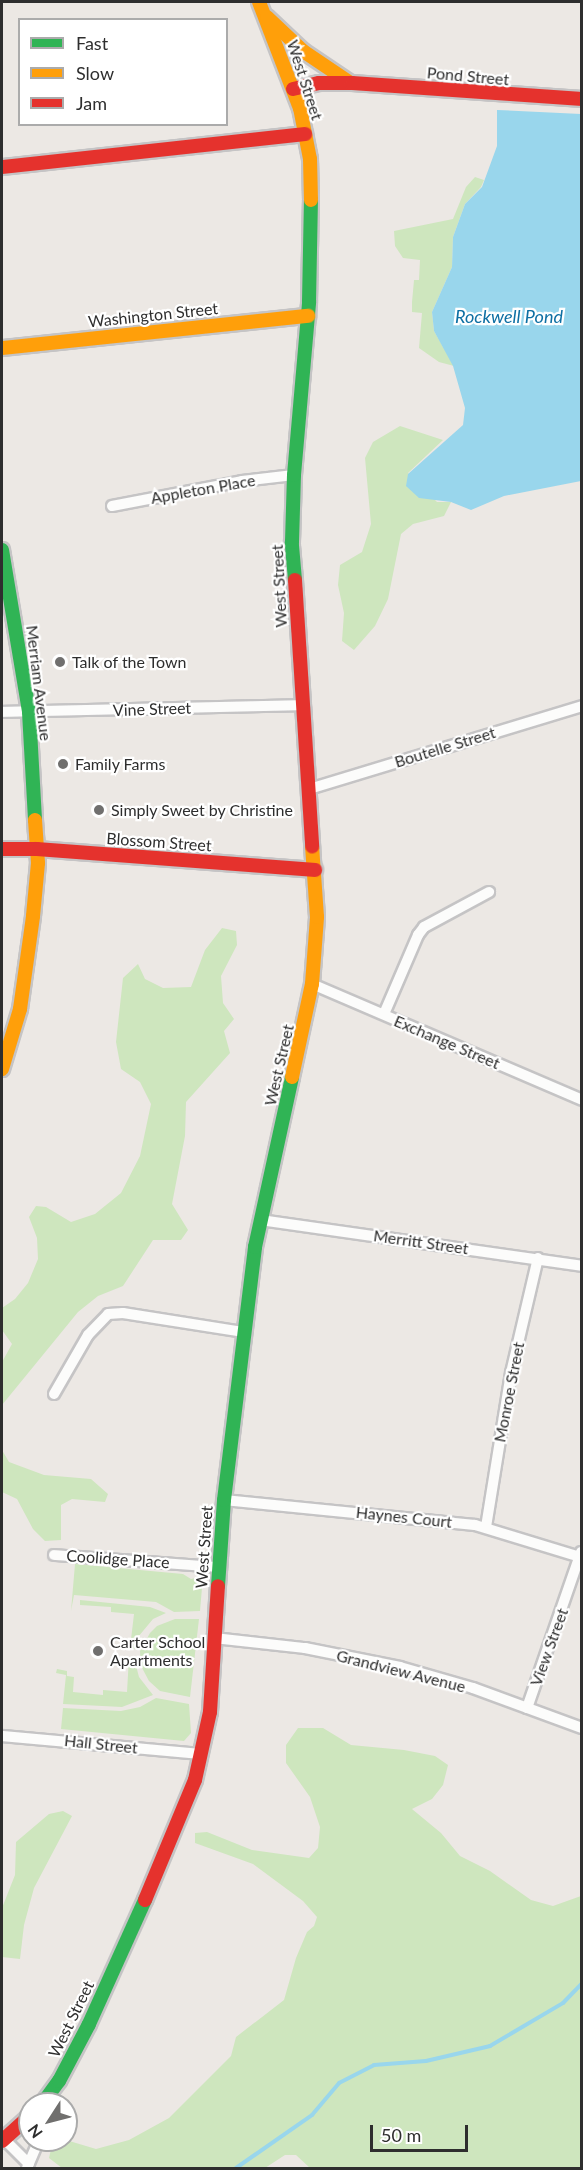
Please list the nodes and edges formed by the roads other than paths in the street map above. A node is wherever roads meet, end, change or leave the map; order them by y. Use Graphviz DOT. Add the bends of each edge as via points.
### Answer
graph roads {
  1 [pos="261,7"];
  2 [pos="352,83"];
  3 [pos="293,89"];
  4 [pos="582,99"];
  5 [pos="305,134"];
  6 [pos="2,167"];
  7 [pos="308,316"];
  8 [pos="2,348"];
  9 [pos="294,475"];
  10 [pos="112,506"];
  11 [pos="2,550"];
  12 [pos="303,705"];
  13 [pos="582,706"];
  14 [pos="2,711"];
  15 [pos="29,712"];
  16 [pos="309,789"];
  17 [pos="2,849"];
  18 [pos="37,849"];
  19 [pos="315,870"];
  20 [pos="489,892"];
  21 [pos="312,984"];
  22 [pos="384,1014"];
  23 [pos="2,1069"];
  24 [pos="582,1100"];
  25 [pos="260,1220"];
  26 [pos="537,1258"];
  27 [pos="582,1266"];
  28 [pos="243,1332"];
  29 [pos="54,1394"];
  30 [pos="224,1500"];
  31 [pos="486,1527"];
  32 [pos="581,1554"];
  33 [pos="54,1555"];
  34 [pos="218,1567"];
  35 [pos="214,1638"];
  36 [pos="527,1708"];
  37 [pos="582,1728"];
  38 [pos="2,1736"];
  39 [pos="201,1754"];
  40 [pos="52,2092"];
  41 [pos="18,2127"];
  42 [pos="3,2140"];
  43 [pos="34,2152"];
  44 [pos="28,2166"];
  1 -- 2 [label="main road, Pond Street" via="303,51"];
  1 -- 3 [label="main road, West Street"];
  2 -- 3 [label="main road, Pond Street" via="319,83"];
  2 -- 4 [label="main road, Pond Street"];
  3 -- 5 [label="main road, West Street"];
  5 -- 6 [label="main road"];
  5 -- 7 [label="main road, West Street" via="312,225"];
  7 -- 8 [label="main road, Washington Street"];
  7 -- 9 [label="main road, West Street"];
  9 -- 10 [label="street, Appleton Place"];
  9 -- 12 [label="main road, West Street" via="293,566"];
  11 -- 15 [label="main road, Merriam Avenue"];
  12 -- 15 [label="street, Vine Street"];
  12 -- 16 [label="main road, West Street"];
  13 -- 16 [label="street, Boutelle Street"];
  14 -- 15 [label="street, Vine Street"];
  15 -- 18 [label="main road, Merriam Avenue"];
  16 -- 19 [label="main road, West Street"];
  17 -- 18 [label="main road, Blossom Street"];
  18 -- 19 [label="main road, Blossom Street"];
  18 -- 23 [label="main road, Merriam Avenue" via="33,916 20,1009"];
  19 -- 21 [label="main road, West Street" via="318,917"];
  20 -- 22 [label="street" via="424,927"];
  21 -- 22 [label="street, Exchange Street"];
  21 -- 25 [label="main road, West Street"];
  22 -- 24 [label="street, Exchange Street"];
  25 -- 26 [label="street, Merritt Street"];
  25 -- 28 [label="main road, West Street"];
  26 -- 27 [label="street, Merritt Street"];
  26 -- 31 [label="street, Monroe Street" via="511,1373"];
  28 -- 29 [label="street" via="108,1314 88,1335"];
  28 -- 30 [label="main road, West Street"];
  30 -- 31 [label="street, Haynes Court"];
  30 -- 34 [label="main road, West Street"];
  31 -- 32 [label="street, Haynes Court"];
  32 -- 36 [label="street, View Street"];
  33 -- 34 [label="street, Coolidge Place"];
  34 -- 35 [label="main road, West Street"];
  35 -- 36 [label="street, Grandview Avenue" via="305,1648 400,1667"];
  35 -- 39 [label="main road, West Street" via="210,1712"];
  36 -- 37 [label="street, Grandview Avenue"];
  38 -- 39 [label="street, Hall Street"];
  39 -- 40 [label="main road, West Street" via="195,1780 160,1867 89,2024"];
  41 -- 42 [label="main road"];
  42 -- 44 [label="street"];
  43 -- 44 [label="street"];
}
